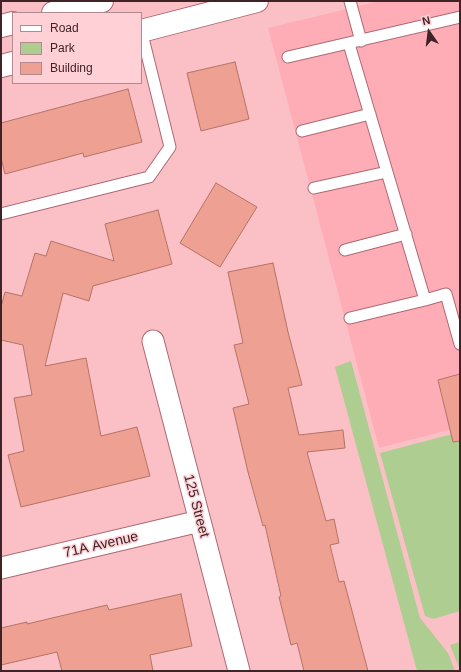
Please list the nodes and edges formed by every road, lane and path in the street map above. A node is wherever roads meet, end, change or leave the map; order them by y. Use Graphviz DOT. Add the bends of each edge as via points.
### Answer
graph roads {
  1 [pos="102,1"];
  2 [pos="257,1"];
  3 [pos="350,1"];
  4 [pos="57,12"];
  5 [pos="460,17"];
  6 [pos="12,23"];
  7 [pos="1,26"];
  8 [pos="142,30"];
  9 [pos="142,34"];
  10 [pos="361,41"];
  11 [pos="349,44"];
  12 [pos="288,57"];
  13 [pos="12,63"];
  14 [pos="1,66"];
  15 [pos="370,114"];
  16 [pos="302,130"];
  17 [pos="387,172"];
  18 [pos="314,188"];
  19 [pos="1,214"];
  20 [pos="406,234"];
  21 [pos="345,250"];
  22 [pos="425,300"];
  23 [pos="350,318"];
  24 [pos="153,341"];
  25 [pos="460,344"];
  26 [pos="200,521"];
  27 [pos="1,568"];
  28 [pos="239,671"];
  1 -- 4 [label="main road"];
  2 -- 8 [label="main road"];
  3 -- 10 [label="lane"];
  5 -- 10 [label="lane"];
  6 -- 7 [label="main road"];
  9 -- 19 [label="lane" via="170,148 149,177"];
  10 -- 11 [label="lane"];
  11 -- 12 [label="lane"];
  11 -- 15 [label="lane"];
  13 -- 14 [label="main road"];
  15 -- 16 [label="lane"];
  15 -- 17 [label="lane"];
  17 -- 18 [label="lane"];
  17 -- 20 [label="lane"];
  20 -- 21 [label="lane"];
  20 -- 22 [label="lane"];
  22 -- 23 [label="lane"];
  22 -- 25 [label="lane" via="446,294"];
  24 -- 26 [label="street, 125 Street"];
  26 -- 27 [label="street, 71A Avenue"];
  26 -- 28 [label="street, 125 Street"];
}
